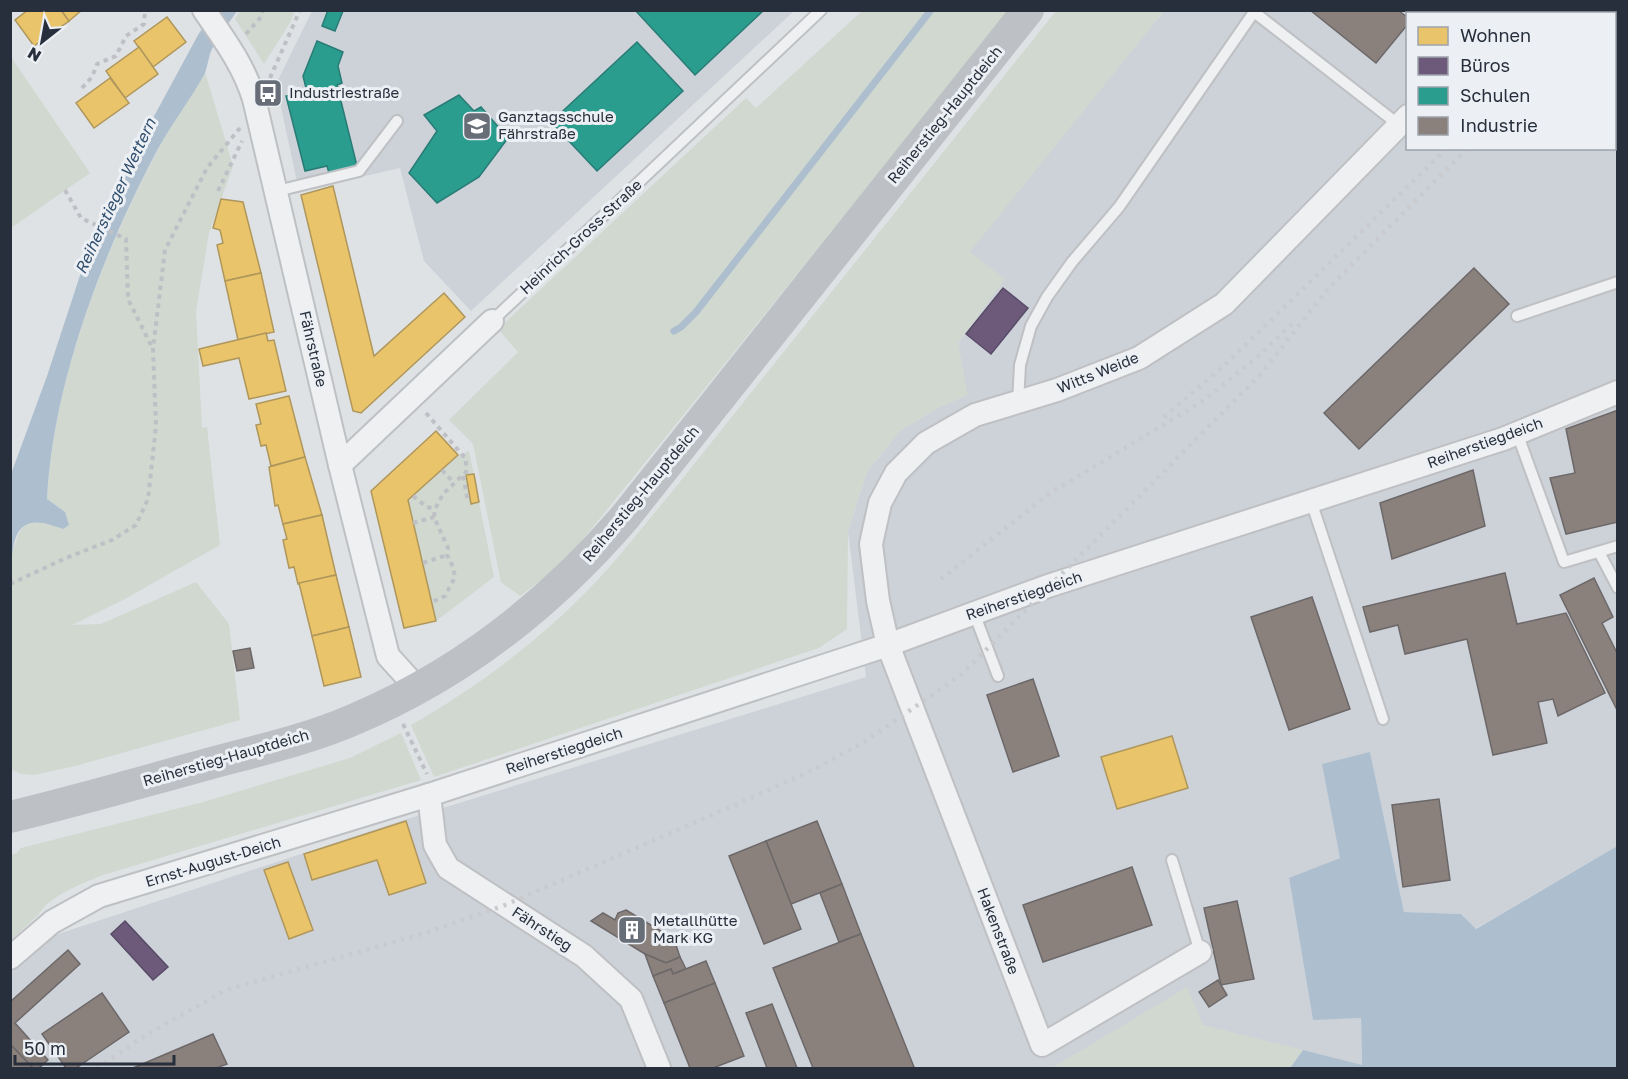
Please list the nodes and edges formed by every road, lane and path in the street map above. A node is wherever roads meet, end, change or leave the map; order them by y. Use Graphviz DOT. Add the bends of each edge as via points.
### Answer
graph roads {
  1 [pos="145,10"];
  2 [pos="204,10"];
  3 [pos="263,10"];
  4 [pos="300,10"];
  5 [pos="821,10"];
  6 [pos="1028,10"];
  7 [pos="1254,11"];
  8 [pos="232,50"];
  9 [pos="82,88"];
  10 [pos="257,108"];
  11 [pos="397,121"];
  12 [pos="1403,121"];
  13 [pos="241,127"];
  14 [pos="65,190"];
  15 [pos="218,191"];
  16 [pos="277,191"];
  17 [pos="1617,282"];
  18 [pos="1517,316"];
  19 [pos="492,321"];
  20 [pos="153,349"];
  21 [pos="1617,392"];
  22 [pos="1018,402"];
  23 [pos="440,428"];
  24 [pos="1517,433"];
  25 [pos="340,465"];
  26 [pos="442,470"];
  27 [pos="463,476"];
  28 [pos="453,482"];
  29 [pos="413,496"];
  30 [pos="468,501"];
  31 [pos="1311,501"];
  32 [pos="435,508"];
  33 [pos="434,518"];
  34 [pos="413,523"];
  35 [pos="1617,546"];
  36 [pos="1599,552"];
  37 [pos="447,555"];
  38 [pos="423,563"];
  39 [pos="10,584"];
  40 [pos="1617,588"];
  41 [pos="432,602"];
  42 [pos="974,613"];
  43 [pos="888,645"];
  44 [pos="998,676"];
  45 [pos="417,688"];
  46 [pos="1383,718"];
  47 [pos="406,730"];
  48 [pos="429,787"];
  49 [pos="10,817"];
  50 [pos="1172,860"];
  51 [pos="1200,952"];
  52 [pos="10,958"];
  53 [pos="659,1068"];
  1 -- 9 [label="path" via="144,24 126,36 116,56 97,64 93,77"];
  2 -- 8 [label="street, Fährstraße"];
  3 -- 8 [label="path"];
  4 -- 10 [label="path"];
  5 -- 19 [label="lane, Heinrich-Gross-Straße"];
  6 -- 45 [label="main road, Reiherstieg-Hauptdeich" via="597,549 489,645"];
  7 -- 12 [label="lane"];
  7 -- 22 [label="lane" via="1119,207 1047,297 1031,327 1020,365"];
  8 -- 10 [label="street, Fährstraße"];
  10 -- 13 [label="path"];
  10 -- 16 [label="street, Fährstraße"];
  11 -- 16 [label="lane" via="359,171"];
  12 -- 22 [label="street, Witts Weide" via="1224,304 1139,358"];
  13 -- 15 [label="path" via="244,137"];
  13 -- 20 [label="path" via="207,168 165,250"];
  14 -- 20 [label="path" via="81,218 126,239 128,299"];
  16 -- 25 [label="street, Fährstraße"];
  17 -- 18 [label="lane"];
  19 -- 25 [label="street, Heinrich-Gross-Straße"];
  20 -- 39 [label="path" via="156,426 148,499 136,525 112,540"];
  21 -- 24 [label="street, Reiherstiegdeich"];
  22 -- 43 [label="street, Witts Weide" via="975,415 926,443 896,473 880,503 871,544"];
  23 -- 27 [label="path" via="466,459"];
  24 -- 31 [label="street, Reiherstiegdeich"];
  24 -- 36 [label="lane" via="1564,562"];
  25 -- 45 [label="street, Fährstraße" via="388,656"];
  26 -- 28 [label="path"];
  27 -- 28 [label="path"];
  27 -- 30 [label="path"];
  28 -- 32 [label="path"];
  29 -- 32 [label="path"];
  31 -- 42 [label="street, Reiherstiegdeich"];
  31 -- 46 [label="lane"];
  32 -- 33 [label="path"];
  33 -- 34 [label="path"];
  33 -- 37 [label="path" via="448,548"];
  35 -- 36 [label="lane"];
  36 -- 40 [label="lane"];
  37 -- 38 [label="path"];
  37 -- 41 [label="path" via="453,567 453,584 445,596"];
  42 -- 43 [label="street, Reiherstiegdeich"];
  42 -- 44 [label="lane"];
  43 -- 48 [label="street, Reiherstiegdeich"];
  43 -- 51 [label="street, Hakenstraße" via="1042,1045"];
  45 -- 49 [label="main road, Reiherstieg-Hauptdeich" via="354,720 274,746"];
  47 -- 48 [label="path"];
  48 -- 52 [label="street, Ernst-August-Deich" via="99,896 52,922"];
  48 -- 53 [label="street, Fährstieg" via="435,845 448,868 584,956 630,999"];
  50 -- 51 [label="lane"];
}
